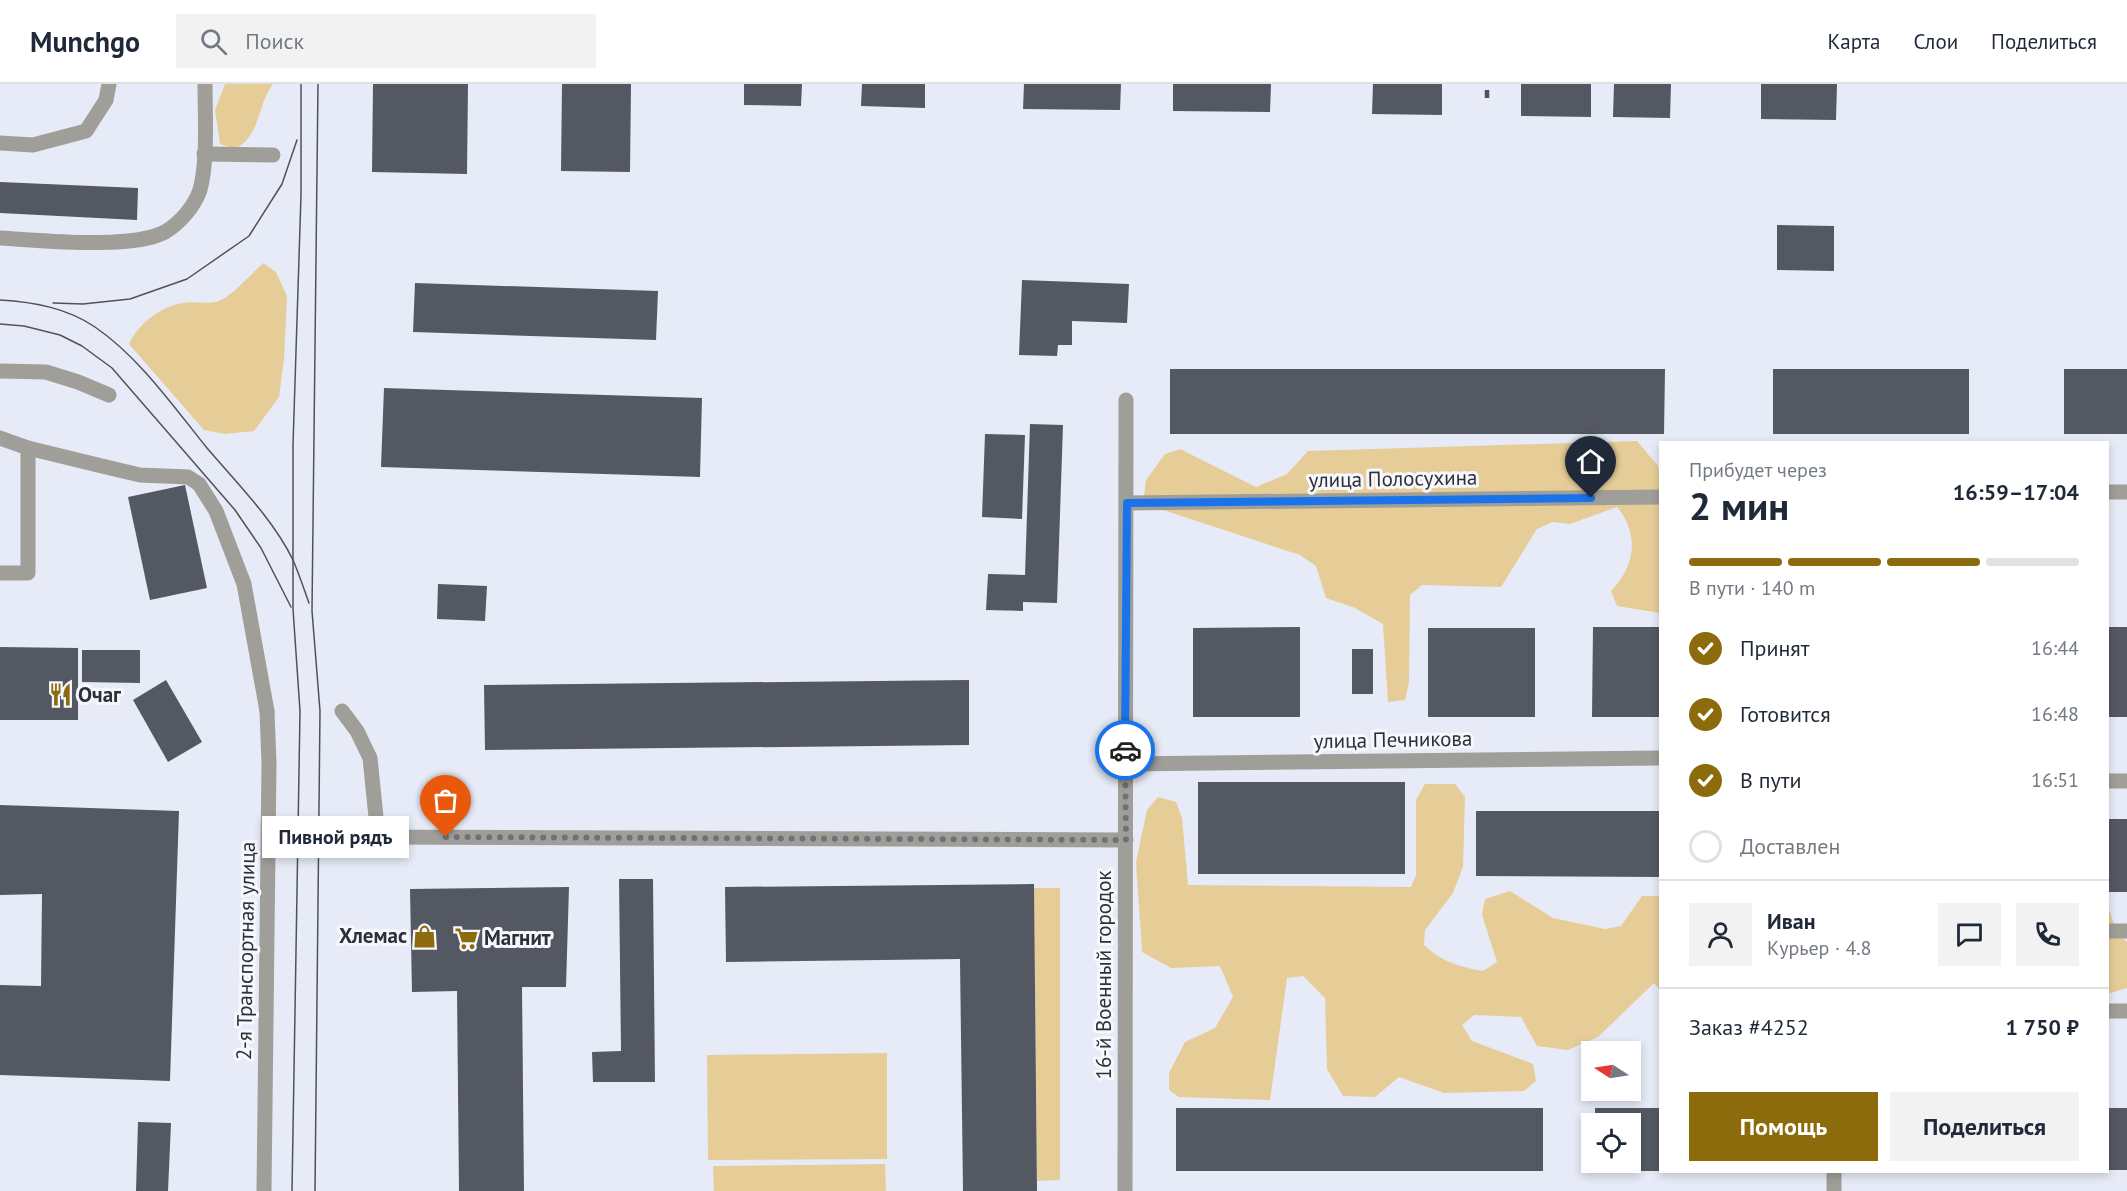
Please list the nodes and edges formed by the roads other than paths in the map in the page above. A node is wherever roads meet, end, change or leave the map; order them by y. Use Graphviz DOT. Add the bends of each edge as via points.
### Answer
graph roads {
  1 [pos="109,84"];
  2 [pos="205,84"];
  3 [pos="0,142"];
  4 [pos="204,154"];
  5 [pos="273,155"];
  6 [pos="0,238"];
  7 [pos="0,371"];
  8 [pos="109,395"];
  9 [pos="1126,400"];
  10 [pos="0,438"];
  11 [pos="28,448"];
  12 [pos="2109,492"];
  13 [pos="2127,492"];
  14 [pos="1659,497"];
  15 [pos="1127,503"];
  16 [pos="0,573"];
  17 [pos="342,711"];
  18 [pos="1659,758"];
  19 [pos="1125,764"];
  20 [pos="2127,781"];
  21 [pos="2109,782"];
  22 [pos="1126,840"];
  23 [pos="2109,931"];
  24 [pos="2127,931"];
  25 [pos="2109,1011"];
  26 [pos="2127,1011"];
  27 [pos="1834,1173"];
  28 [pos="264,1191"];
  29 [pos="1125,1191"];
  30 [pos="1834,1191"];
  1 -- 3 [label="street" via="106,100 86,131 33,145"];
  2 -- 4 [label="street"];
  4 -- 5 [label="street"];
  4 -- 6 [label="street" via="200,190 187,214 165,232 136,241"];
  7 -- 8 [label="street" via="46,372"];
  9 -- 15 [label="street, 16-й Военный городок"];
  10 -- 11 [label="street, 2-я Транспортная улица"];
  11 -- 16 [label="street" via="28,573"];
  11 -- 28 [label="street, 2-я Транспортная улица" via="140,475 188,477 199,484 216,511 244,584 267,711 269,764"];
  12 -- 13 [label="street"];
  14 -- 15 [label="street, улица Полосухина"];
  15 -- 19 [label="street, 16-й Военный городок"];
  17 -- 22 [label="street" via="370,758 378,837"];
  18 -- 19 [label="street, улица Печникова"];
  19 -- 22 [label="street, 16-й Военный городок"];
  20 -- 21 [label="street"];
  22 -- 29 [label="street, 16-й Военный городок"];
  23 -- 24 [label="street"];
  25 -- 26 [label="street"];
  27 -- 30 [label="street"];
}
